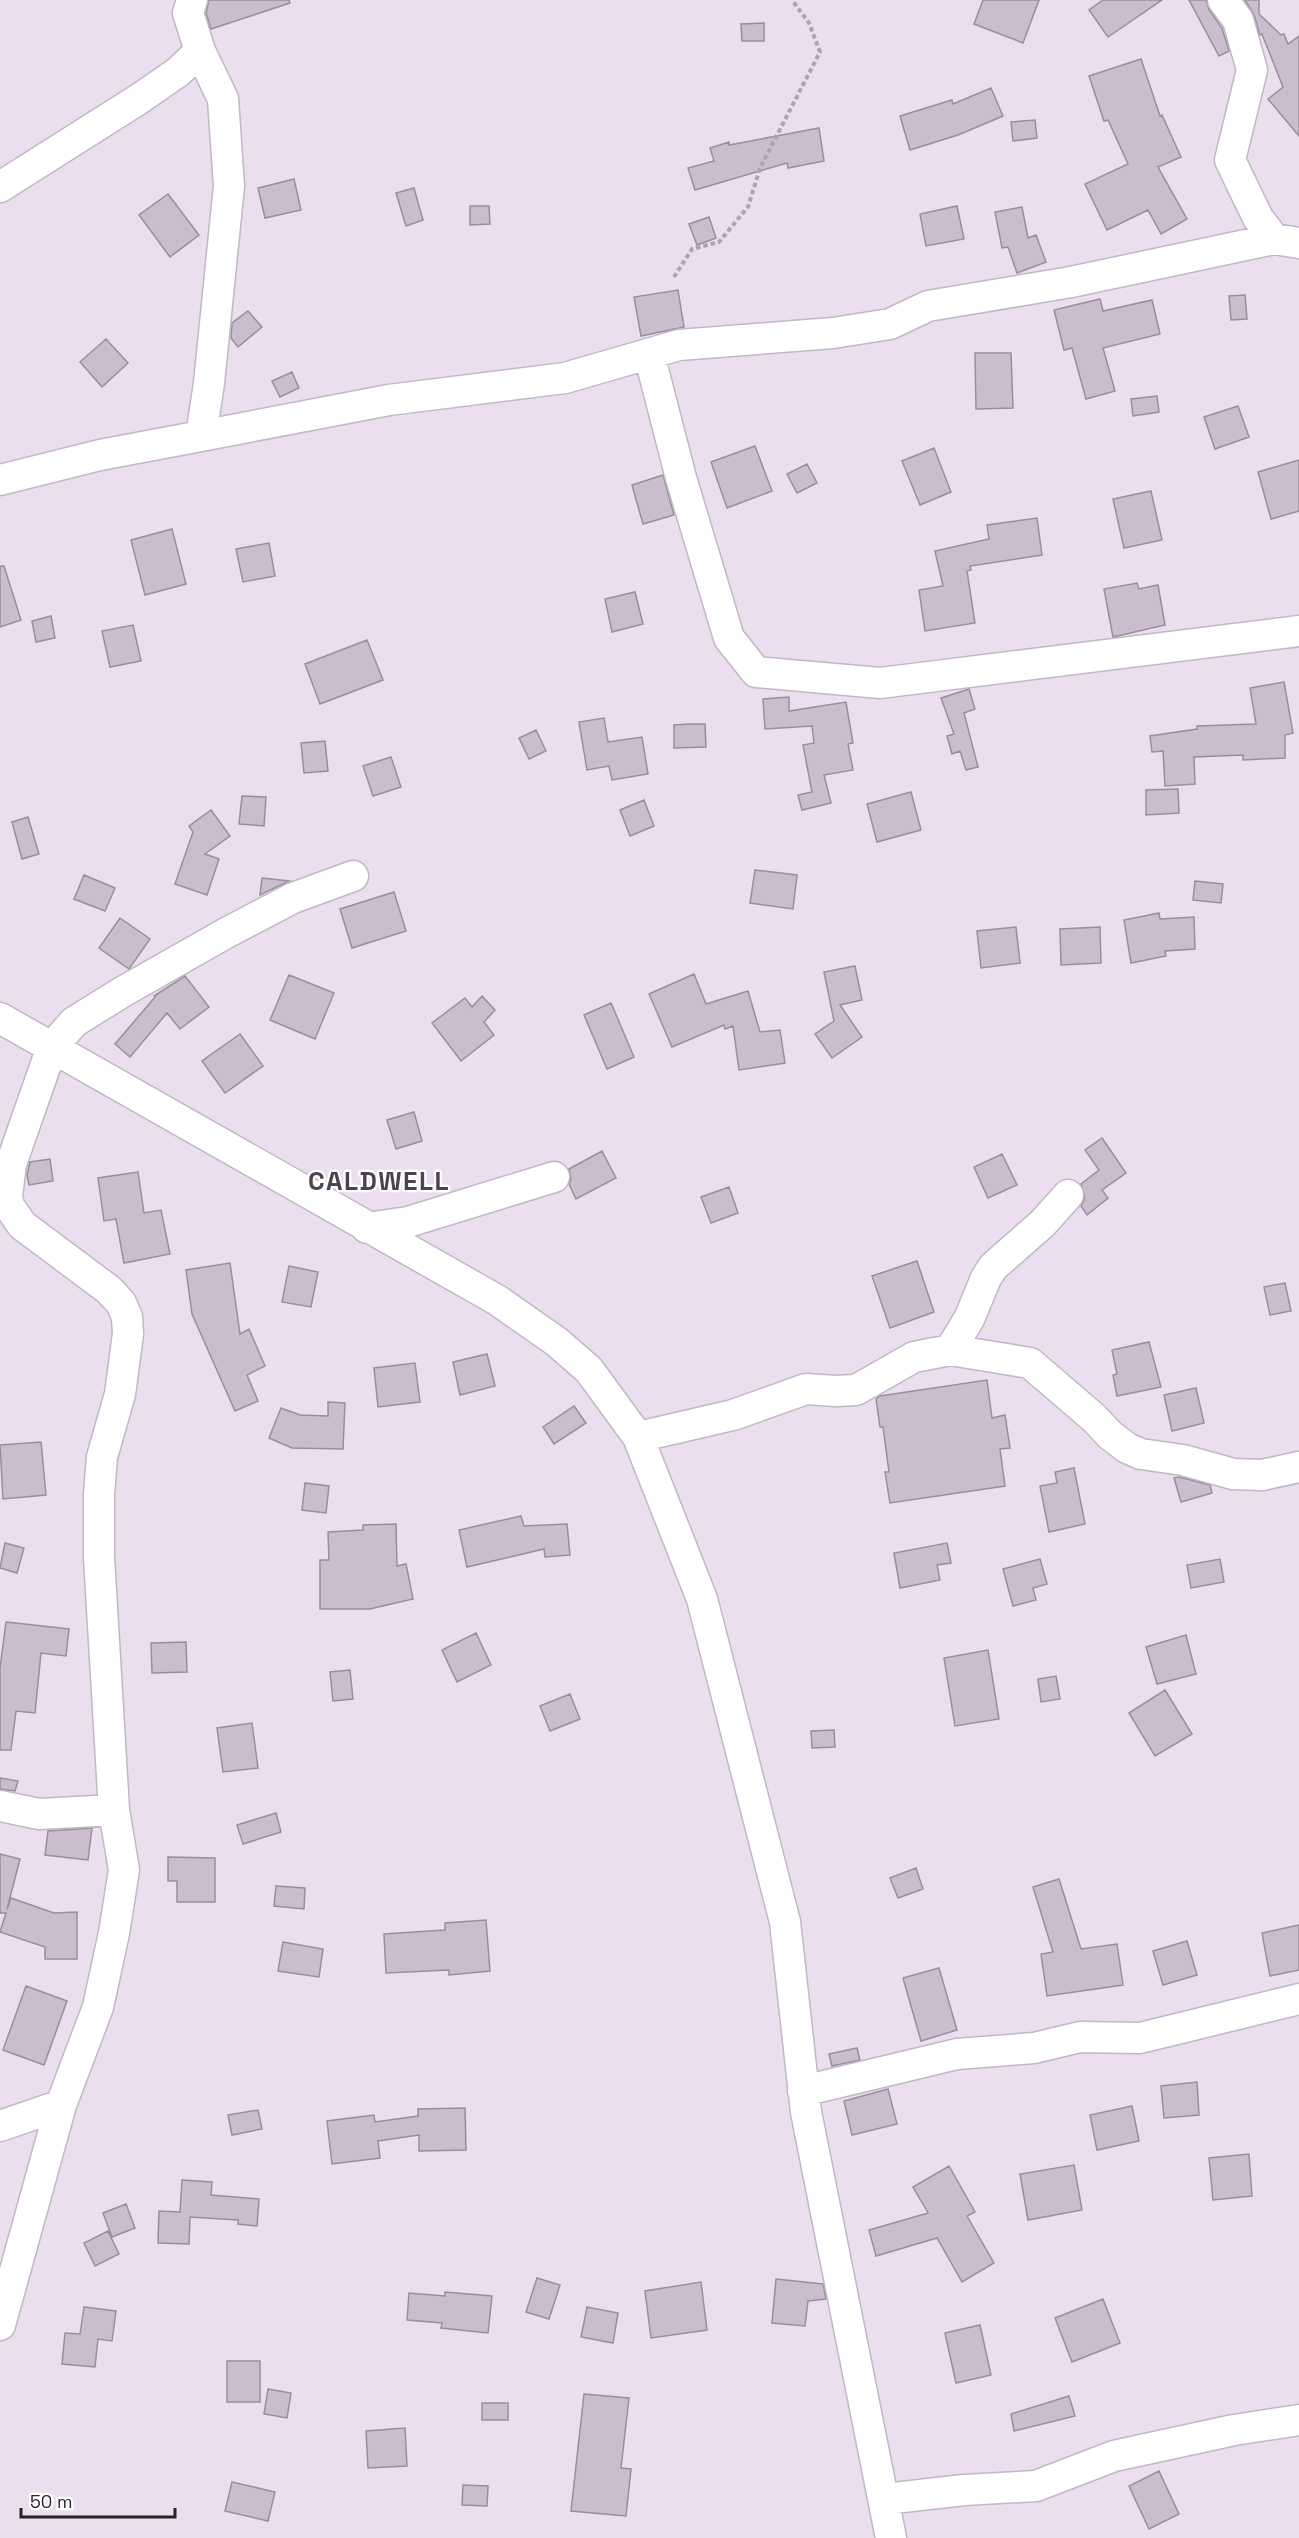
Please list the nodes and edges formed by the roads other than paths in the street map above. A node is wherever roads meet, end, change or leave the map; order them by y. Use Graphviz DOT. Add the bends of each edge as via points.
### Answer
graph roads {
  1 [pos="192,0"];
  2 [pos="1223,0"];
  3 [pos="200,51"];
  4 [pos="0,188"];
  5 [pos="1287,241"];
  6 [pos="649,354"];
  7 [pos="201,436"];
  8 [pos="0,480"];
  9 [pos="1299,631"];
  10 [pos="353,876"];
  11 [pos="0,1018"];
  12 [pos="51,1047"];
  13 [pos="5,1166"];
  14 [pos="554,1177"];
  15 [pos="1068,1195"];
  16 [pos="367,1228"];
  17 [pos="950,1350"];
  18 [pos="638,1437"];
  19 [pos="1299,1467"];
  20 [pos="0,1806"];
  21 [pos="114,1810"];
  22 [pos="1299,1999"];
  23 [pos="803,2091"];
  24 [pos="61,2105"];
  25 [pos="0,2126"];
  26 [pos="0,2325"];
  27 [pos="1299,2420"];
  28 [pos="885,2499"];
  29 [pos="891,2538"];
  1 -- 3 [label="street" via="188,13"];
  2 -- 5 [label="street" via="1238,20 1252,70 1230,160 1258,218"];
  3 -- 4 [label="street" via="149,92"];
  3 -- 7 [label="street" via="223,99 229,186 210,383"];
  5 -- 6 [label="street" via="928,306 890,324 833,333 679,345"];
  6 -- 7 [label="street" via="565,378 389,400"];
  6 -- 9 [label="street" via="729,638 756,672 880,683"];
  7 -- 8 [label="street"];
  10 -- 12 [label="street" via="263,913 124,991 74,1022"];
  11 -- 12 [label="street"];
  12 -- 13 [label="street"];
  12 -- 16 [label="street"];
  13 -- 21 [label="street" via="7,1196 14,1216 109,1290 127,1317 120,1394 99,1481 99,1557"];
  14 -- 16 [label="street" via="408,1222"];
  15 -- 17 [label="street" via="993,1267"];
  16 -- 18 [label="street" via="497,1300 557,1342 589,1370"];
  17 -- 18 [label="street" via="914,1357 856,1390 806,1389 733,1415"];
  17 -- 19 [label="street" via="1030,1363 1110,1435 1141,1454 1183,1460 1233,1474 1262,1475"];
  18 -- 23 [label="street" via="702,1599 745,1761 785,1922"];
  20 -- 21 [label="street" via="39,1814"];
  21 -- 24 [label="street" via="124,1870 114,1933 98,2007"];
  22 -- 23 [label="street" via="1140,2038 1080,2037 1034,2048 957,2054"];
  23 -- 28 [label="street"];
  24 -- 25 [label="street"];
  24 -- 26 [label="street"];
  27 -- 28 [label="street" via="1113,2456 1036,2486"];
  28 -- 29 [label="street"];
}
